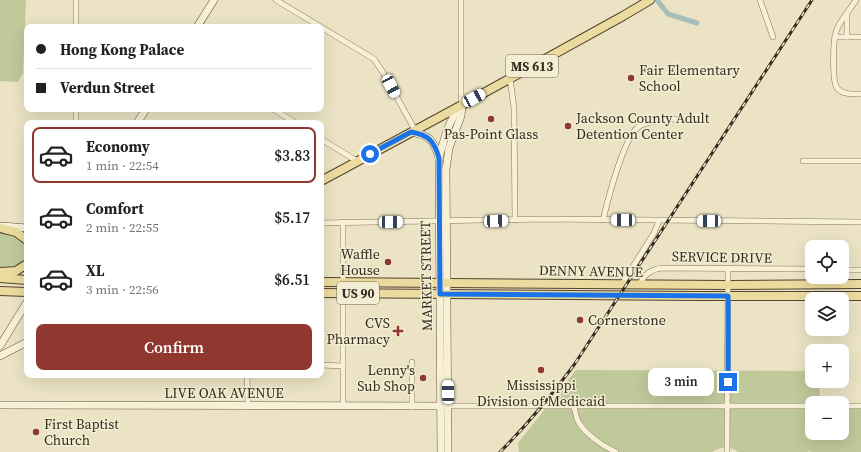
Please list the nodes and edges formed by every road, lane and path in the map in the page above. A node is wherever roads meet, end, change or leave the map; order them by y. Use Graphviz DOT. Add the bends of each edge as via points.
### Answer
graph roads {
  1 [pos="76,0"];
  2 [pos="214,0"];
  3 [pos="276,0"];
  4 [pos="461,0"];
  5 [pos="650,0"];
  6 [pos="760,0"];
  7 [pos="856,0"];
  8 [pos="847,14"];
  9 [pos="76,24"];
  10 [pos="199,24"];
  11 [pos="316,24"];
  12 [pos="324,29"];
  13 [pos="773,37"];
  14 [pos="847,37"];
  15 [pos="861,37"];
  16 [pos="835,38"];
  17 [pos="510,78"];
  18 [pos="861,94"];
  19 [pos="462,105"];
  20 [pos="278,112"];
  21 [pos="291,120"];
  22 [pos="679,120"];
  23 [pos="413,131"];
  24 [pos="324,141"];
  25 [pos="439,158"];
  26 [pos="803,160"];
  27 [pos="357,161"];
  28 [pos="861,161"];
  29 [pos="324,180"];
  30 [pos="515,220"];
  31 [pos="603,220"];
  32 [pos="442,221"];
  33 [pos="659,221"];
  34 [pos="343,222"];
  35 [pos="861,222"];
  36 [pos="324,223"];
  37 [pos="0,227"];
  38 [pos="24,228"];
  39 [pos="24,238"];
  40 [pos="24,267"];
  41 [pos="728,269"];
  42 [pos="805,269"];
  43 [pos="849,270"];
  44 [pos="861,270"];
  45 [pos="0,272"];
  46 [pos="0,278"];
  47 [pos="24,280"];
  48 [pos="324,282"];
  49 [pos="343,282"];
  50 [pos="443,283"];
  51 [pos="622,284"];
  52 [pos="640,284"];
  53 [pos="861,284"];
  54 [pos="728,285"];
  55 [pos="0,291"];
  56 [pos="24,292"];
  57 [pos="324,293"];
  58 [pos="343,293"];
  59 [pos="443,294"];
  60 [pos="728,296"];
  61 [pos="861,296"];
  62 [pos="24,307"];
  63 [pos="24,344"];
  64 [pos="0,346"];
  65 [pos="0,356"];
  66 [pos="412,362"];
  67 [pos="324,365"];
  68 [pos="343,366"];
  69 [pos="247,378"];
  70 [pos="0,405"];
  71 [pos="248,406"];
  72 [pos="343,406"];
  73 [pos="444,406"];
  74 [pos="728,406"];
  75 [pos="805,406"];
  76 [pos="849,406"];
  77 [pos="861,406"];
  78 [pos="412,407"];
  79 [pos="574,407"];
  80 [pos="441,452"];
  81 [pos="448,452"];
  82 [pos="616,452"];
  83 [pos="727,452"];
  1 -- 9 [label="street"];
  2 -- 10 [label="street"];
  3 -- 11 [label="street"];
  4 -- 19 [label="street, MARKET STREET"];
  5 -- 17 [label="main road, MS 613"];
  6 -- 13 [label="street"];
  7 -- 8 [label="street"];
  8 -- 14 [label="street"];
  8 -- 16 [label="street" via="836,31"];
  12 -- 23 [label="street" via="374,59"];
  14 -- 15 [label="street"];
  14 -- 16 [label="street"];
  16 -- 18 [label="street" via="835,84 846,93"];
  17 -- 19 [label="main road, MS 613"];
  17 -- 30 [label="street" via="514,108"];
  19 -- 23 [label="main road, MS 613"];
  19 -- 25 [label="street, MARKET STREET" via="449,124"];
  19 -- 32 [label="street, MARKET STREET" via="461,116 447,155"];
  20 -- 21 [label="street"];
  22 -- 31 [label="street" via="666,119 648,123 633,132 615,177"];
  23 -- 25 [label="street" via="427,136"];
  23 -- 27 [label="main road, MS 613"];
  24 -- 27 [label="street"];
  25 -- 32 [label="street, MARKET STREET"];
  26 -- 28 [label="street"];
  27 -- 29 [label="main road, MS 613"];
  30 -- 31 [label="street"];
  30 -- 32 [label="street"];
  31 -- 33 [label="street"];
  32 -- 34 [label="street"];
  32 -- 50 [label="street, MARKET STREET"];
  33 -- 35 [label="street"];
  33 -- 51 [label="street"];
  34 -- 36 [label="street"];
  34 -- 49 [label="street"];
  37 -- 38 [label="street"];
  37 -- 39 [label="main road" via="16,232"];
  40 -- 45 [label="main road" via="16,271"];
  41 -- 42 [label="street, SERVICE DRIVE"];
  41 -- 52 [label="street, SERVICE DRIVE" via="657,269 644,276"];
  41 -- 54 [label="street"];
  43 -- 44 [label="street"];
  46 -- 47 [label="main road"];
  48 -- 49 [label="main road, DENNY AVENUE / US 90"];
  49 -- 50 [label="main road, DENNY AVENUE / US 90"];
  49 -- 58 [label="street"];
  50 -- 51 [label="main road, DENNY AVENUE / US 90"];
  50 -- 59 [label="street, MARKET STREET"];
  51 -- 52 [label="main road, DENNY AVENUE / US 90"];
  52 -- 54 [label="main road, DENNY AVENUE / US 90"];
  53 -- 54 [label="main road, DENNY AVENUE / US 90"];
  54 -- 60 [label="street"];
  55 -- 56 [label="main road"];
  57 -- 58 [label="main road, DENNY AVENUE / US 90"];
  58 -- 59 [label="main road, DENNY AVENUE / US 90"];
  58 -- 68 [label="street"];
  59 -- 60 [label="main road, DENNY AVENUE / US 90"];
  59 -- 73 [label="street, MARKET STREET"];
  60 -- 61 [label="main road, DENNY AVENUE / US 90"];
  60 -- 74 [label="street"];
  62 -- 64 [label="street"];
  63 -- 65 [label="street"];
  66 -- 78 [label="street"];
  67 -- 68 [label="street"];
  68 -- 72 [label="street"];
  69 -- 71 [label="street"];
  70 -- 71 [label="street, LIVE OAK AVENUE"];
  71 -- 72 [label="street, LIVE OAK AVENUE"];
  72 -- 78 [label="street, LIVE OAK AVENUE"];
  73 -- 78 [label="street, LIVE OAK AVENUE"];
  73 -- 79 [label="street"];
  73 -- 80 [label="street, MARKET STREET"];
  73 -- 81 [label="street, MARKET STREET"];
  74 -- 75 [label="street"];
  74 -- 79 [label="street"];
  74 -- 83 [label="street"];
  76 -- 77 [label="street"];
  79 -- 82 [label="street" via="578,420 585,429 596,440"];
}
